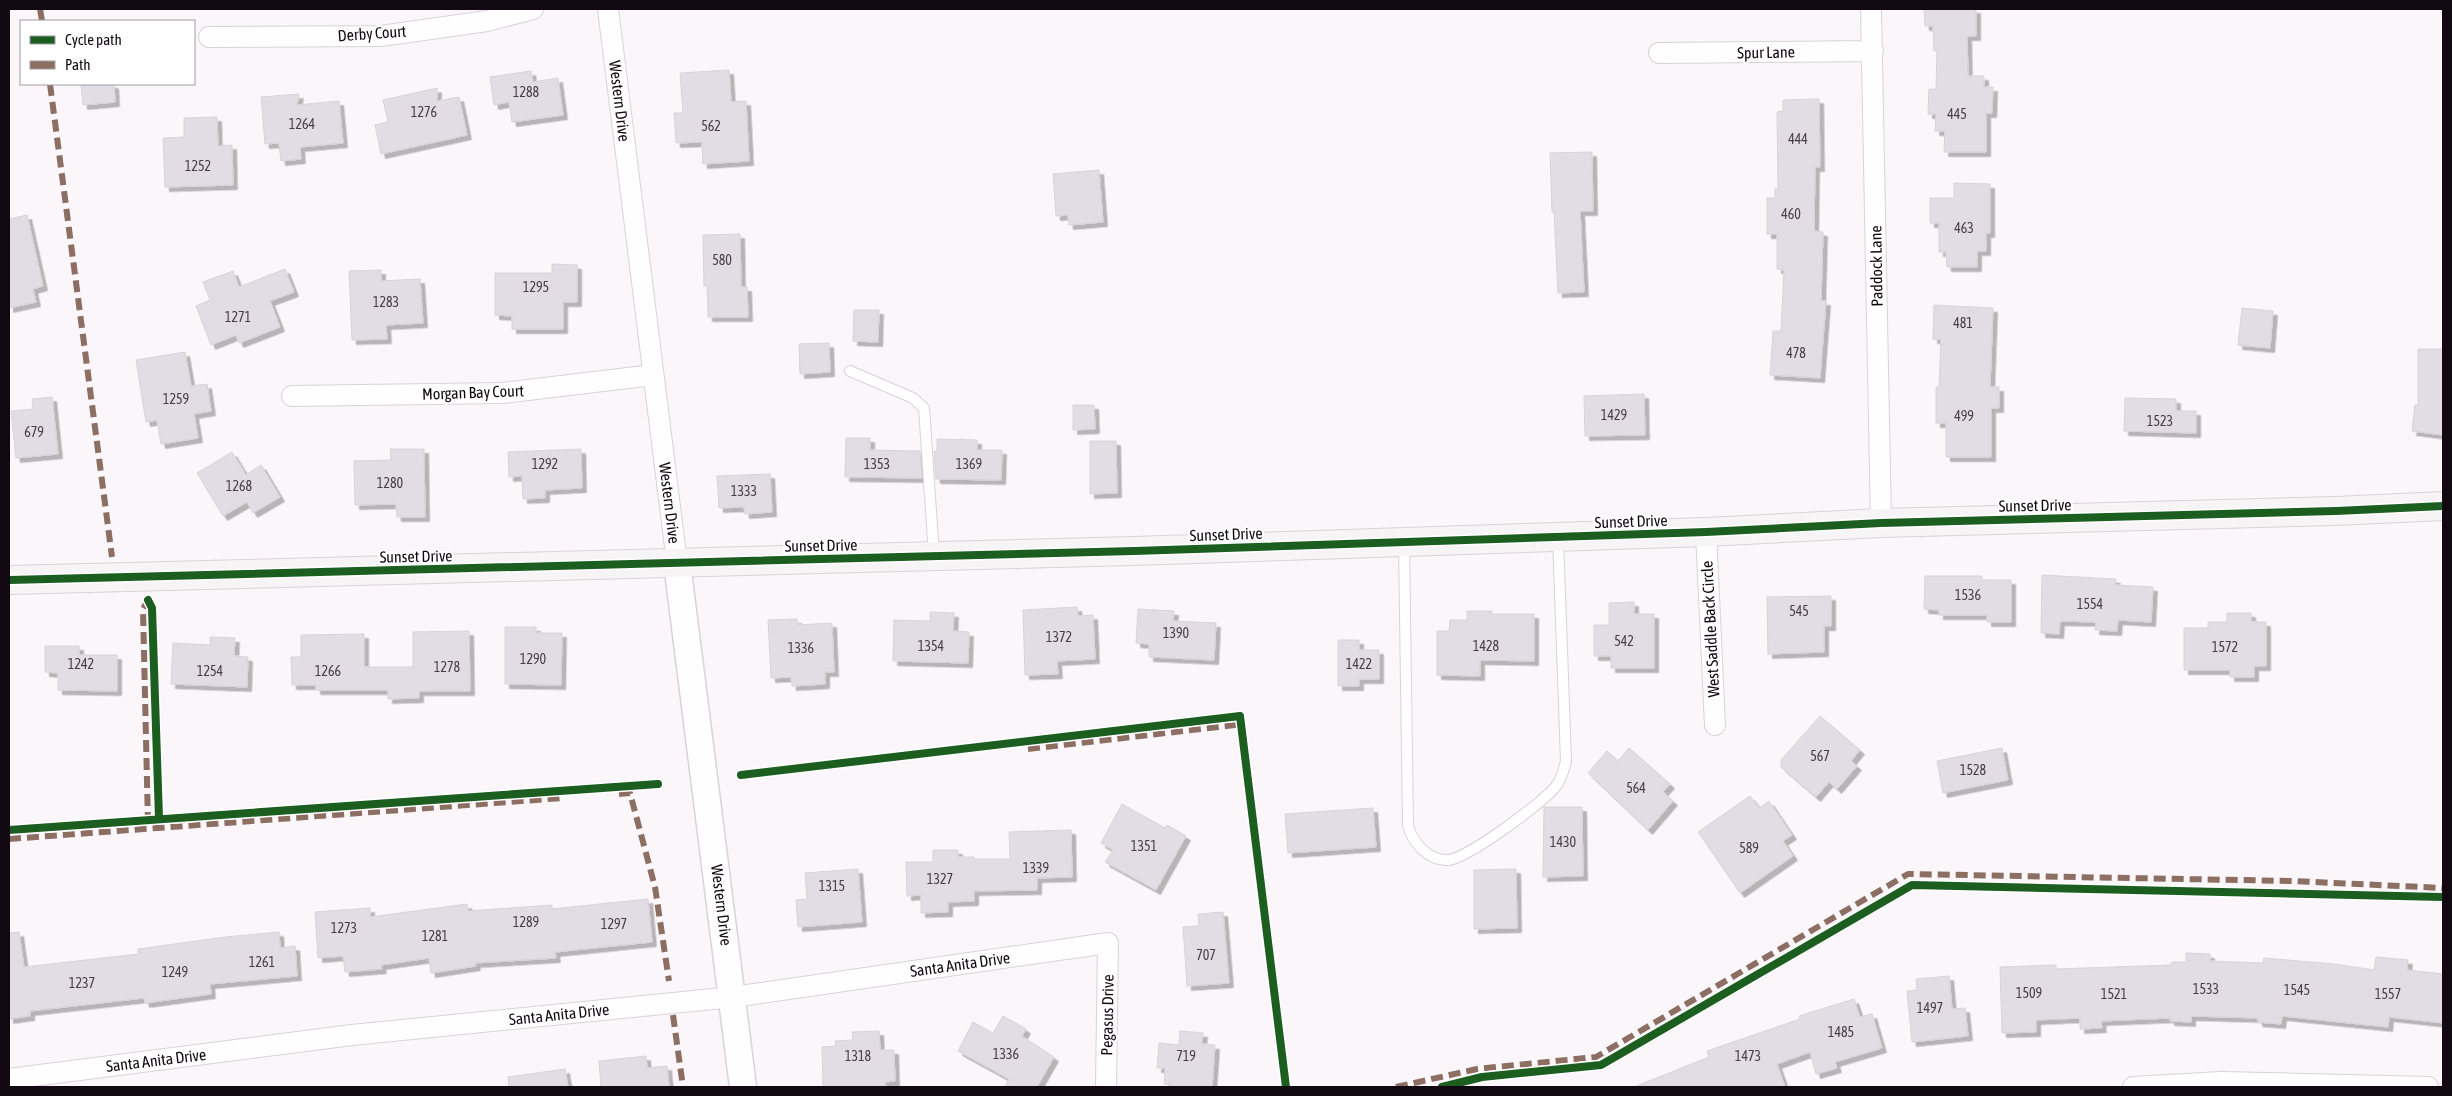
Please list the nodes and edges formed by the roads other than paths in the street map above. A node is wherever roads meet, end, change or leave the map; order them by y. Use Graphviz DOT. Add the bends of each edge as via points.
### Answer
graph roads {
  1 [pos="533,9"];
  2 [pos="608,9"];
  3 [pos="1871,9"];
  4 [pos="209,37"];
  5 [pos="1873,51"];
  6 [pos="1659,53"];
  7 [pos="850,371"];
  8 [pos="653,375"];
  9 [pos="292,396"];
  10 [pos="2443,506"];
  11 [pos="1881,523"];
  12 [pos="1706,532"];
  13 [pos="1558,537"];
  14 [pos="1404,542"];
  15 [pos="934,556"];
  16 [pos="677,563"];
  17 [pos="9,580"];
  18 [pos="1715,726"];
  19 [pos="1108,943"];
  20 [pos="733,997"];
  21 [pos="9,1079"];
  22 [pos="743,1087"];
  23 [pos="1106,1087"];
  24 [pos="2133,1087"];
  25 [pos="2428,1087"];
  1 -- 4 [label="street, Derby Court" via="487,21 381,36"];
  2 -- 8 [label="street, Western Drive"];
  3 -- 5 [label="street, Paddock Lane"];
  5 -- 6 [label="street, Spur Lane"];
  5 -- 11 [label="street, Paddock Lane"];
  7 -- 15 [label="lane" via="914,398 924,408"];
  8 -- 9 [label="street, Morgan Bay Court" via="504,393"];
  8 -- 16 [label="street, Western Drive"];
  10 -- 11 [label="main road, Sunset Drive" via="2336,512"];
  11 -- 12 [label="main road, Sunset Drive"];
  12 -- 13 [label="main road, Sunset Drive"];
  12 -- 18 [label="street, West Saddle Back Circle"];
  13 -- 14 [label="main road, Sunset Drive"];
  13 -- 14 [label="lane" via="1564,772 1550,793 1475,849 1447,860 1426,853 1410,834 1408,825"];
  14 -- 15 [label="main road, Sunset Drive"];
  15 -- 16 [label="main road, Sunset Drive"];
  16 -- 17 [label="main road, Sunset Drive"];
  16 -- 20 [label="street, Western Drive"];
  19 -- 20 [label="street, Santa Anita Drive"];
  19 -- 23 [label="street, Pegasus Drive"];
  20 -- 21 [label="street, Santa Anita Drive" via="352,1035"];
  20 -- 22 [label="street, Western Drive"];
  24 -- 25 [label="street" via="2221,1082"];
}
